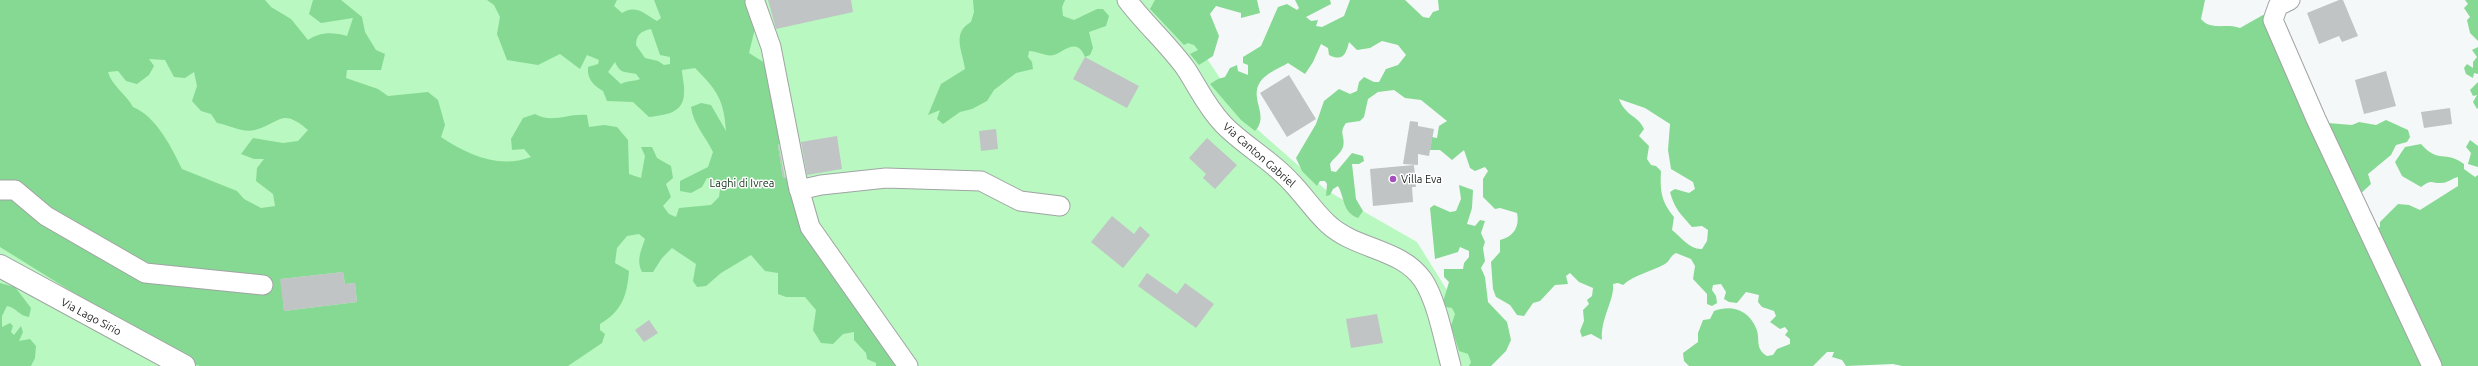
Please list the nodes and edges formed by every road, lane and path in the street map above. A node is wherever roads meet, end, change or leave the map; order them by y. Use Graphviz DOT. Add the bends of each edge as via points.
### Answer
graph roads {
  1 [pos="1127,0"];
  2 [pos="2290,0"];
  3 [pos="755,2"];
  4 [pos="0,190"];
  5 [pos="799,190"];
  6 [pos="1060,206"];
  7 [pos="0,266"];
  8 [pos="263,285"];
  9 [pos="184,366"];
  10 [pos="908,366"];
  11 [pos="1451,366"];
  12 [pos="2432,366"];
  1 -- 11 [label="street, Via Canton Gabriel" via="1185,69 1206,106 1224,126 1289,179 1327,223 1354,242 1372,247 1406,263 1416,271 1431,298"];
  2 -- 12 [label="street" via="2278,6 2273,20 2316,119"];
  3 -- 5 [label="street" via="771,47"];
  4 -- 8 [label="street" via="15,190 46,216 145,273"];
  5 -- 6 [label="street" via="886,178 981,181 1020,201"];
  5 -- 10 [label="street" via="810,227"];
  7 -- 9 [label="main road, Via Lago Sirio"];
}
